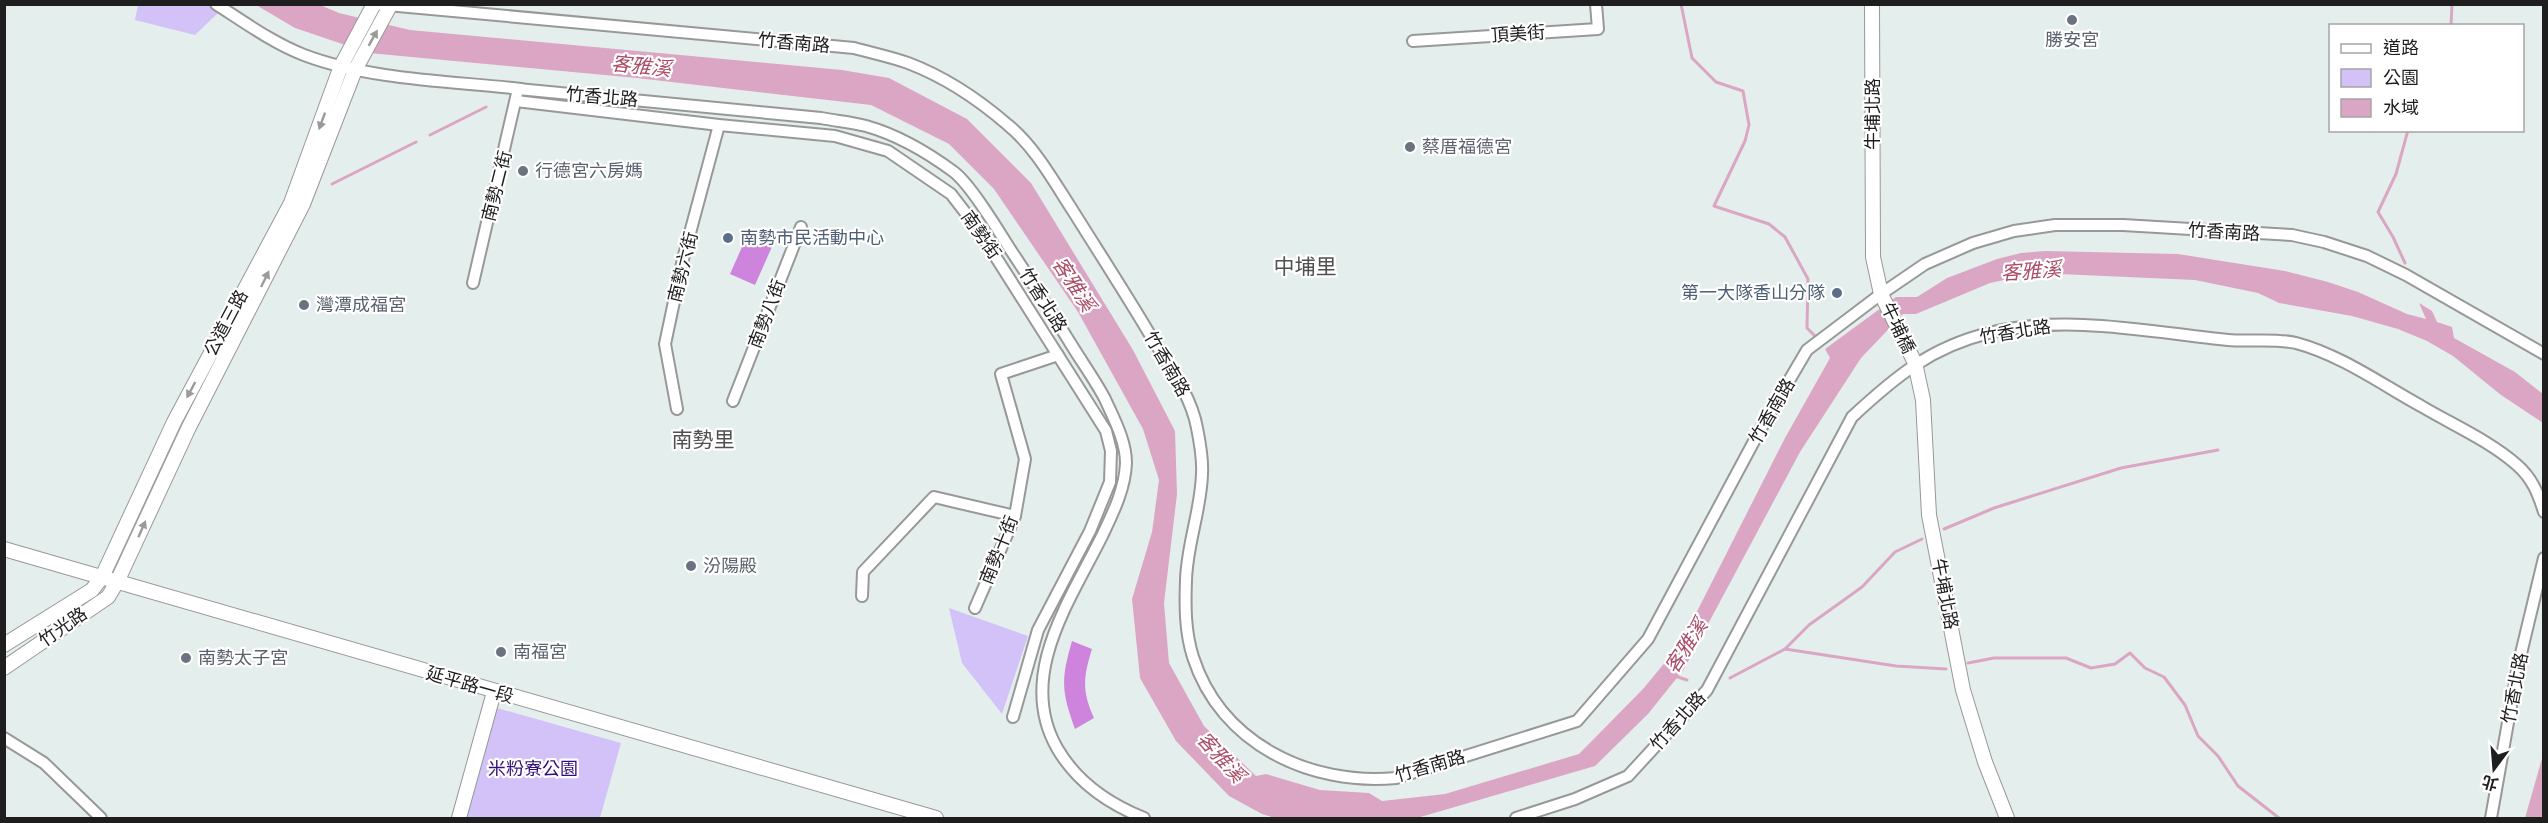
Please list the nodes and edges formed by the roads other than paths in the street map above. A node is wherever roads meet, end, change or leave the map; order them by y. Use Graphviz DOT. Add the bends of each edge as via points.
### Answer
graph roads {
  1 [pos="216,4"];
  2 [pos="1596,4"];
  3 [pos="1872,4"];
  4 [pos="383,5"];
  5 [pos="1413,41"];
  6 [pos="341,66"];
  7 [pos="356,70"];
  8 [pos="520,89"];
  9 [pos="516,101"];
  10 [pos="719,125"];
  11 [pos="801,227"];
  12 [pos="473,283"];
  13 [pos="1881,294"];
  14 [pos="2544,354"];
  15 [pos="1058,355"];
  16 [pos="1915,363"];
  17 [pos="733,401"];
  18 [pos="677,409"];
  19 [pos="2544,512"];
  20 [pos="1015,516"];
  21 [pos="4,549"];
  22 [pos="2544,558"];
  23 [pos="102,577"];
  24 [pos="117,582"];
  25 [pos="862,596"];
  26 [pos="975,608"];
  27 [pos="4,645"];
  28 [pos="4,668"];
  29 [pos="494,692"];
  30 [pos="1013,717"];
  31 [pos="4,738"];
  32 [pos="101,819"];
  33 [pos="459,819"];
  34 [pos="936,819"];
  35 [pos="1144,819"];
  36 [pos="1516,819"];
  37 [pos="2007,819"];
  38 [pos="2492,819"];
  1 -- 6 [label="street, 竹香北路" via="303,54"];
  2 -- 5 [label="street, 頂美街" via="1598,29"];
  3 -- 13 [label="street, 牛埔北路" via="1873,257"];
  4 -- 6 [label="street, 公道三路"];
  7 -- 4 [label="street, 公道三路, one-way"];
  4 -- 13 [label="street, 竹香南路" via="854,48 908,63 959,87 1010,127 1045,168 1194,412 1203,473 1186,578 1186,610 1193,658 1206,685 1245,735 1286,761 1340,777 1396,778 1577,721 1648,639 1807,350"];
  6 -- 7 [label="street, 竹香北路"];
  6 -- 23 [label="street, 公道三路, one-way" via="291,203 174,422"];
  7 -- 8 [label="street, 竹香北路"];
  24 -- 7 [label="street, 公道三路, one-way" via="189,427 303,204"];
  8 -- 9 [label="street, 南勢二街"];
  8 -- 35 [label="street, 竹香北路" via="821,118 866,126 911,144 957,174 1040,294 1104,397 1122,436 1124,484 1051,639 1041,687 1051,738 1064,761 1102,795"];
  9 -- 10 [label="street, 南勢街"];
  9 -- 12 [label="street, 南勢二街"];
  10 -- 15 [label="street, 南勢街" via="835,136 888,151 912,165 951,194 978,229"];
  10 -- 18 [label="street, 南勢六街" via="665,344"];
  11 -- 17 [label="street, 南勢八街"];
  13 -- 14 [label="street, 竹香南路" via="1925,264 1956,249 2014,231 2055,225 2292,235 2367,256"];
  13 -- 16 [label="street, 牛埔橋"];
  15 -- 20 [label="street, 南勢十街" via="1002,374 1025,459"];
  15 -- 30 [label="street, 南勢街" via="1106,431 1111,451 1110,482 1090,531 1038,630"];
  16 -- 19 [label="street, 竹香北路" via="1990,333 2060,324 2294,343 2328,354 2492,446 2518,466 2536,487"];
  16 -- 36 [label="street, 竹香北路" via="1852,417 1707,690 1628,776"];
  16 -- 37 [label="street, 牛埔北路" via="1923,400 1929,515 1963,690"];
  20 -- 25 [label="street" via="934,496 863,572"];
  20 -- 26 [label="street, 南勢十街"];
  21 -- 23 [label="street, 延平路一段"];
  22 -- 38 [label="street, 竹香北路" via="2518,666"];
  23 -- 24 [label="street, 延平路一段"];
  23 -- 27 [label="street, 竹光路" via="92,590"];
  24 -- 28 [label="street, 竹光路" via="108,597"];
  24 -- 29 [label="street, 延平路一段"];
  29 -- 33 [label="street"];
  29 -- 34 [label="street, 延平路一段"];
  31 -- 32 [label="street" via="44,764"];
}
